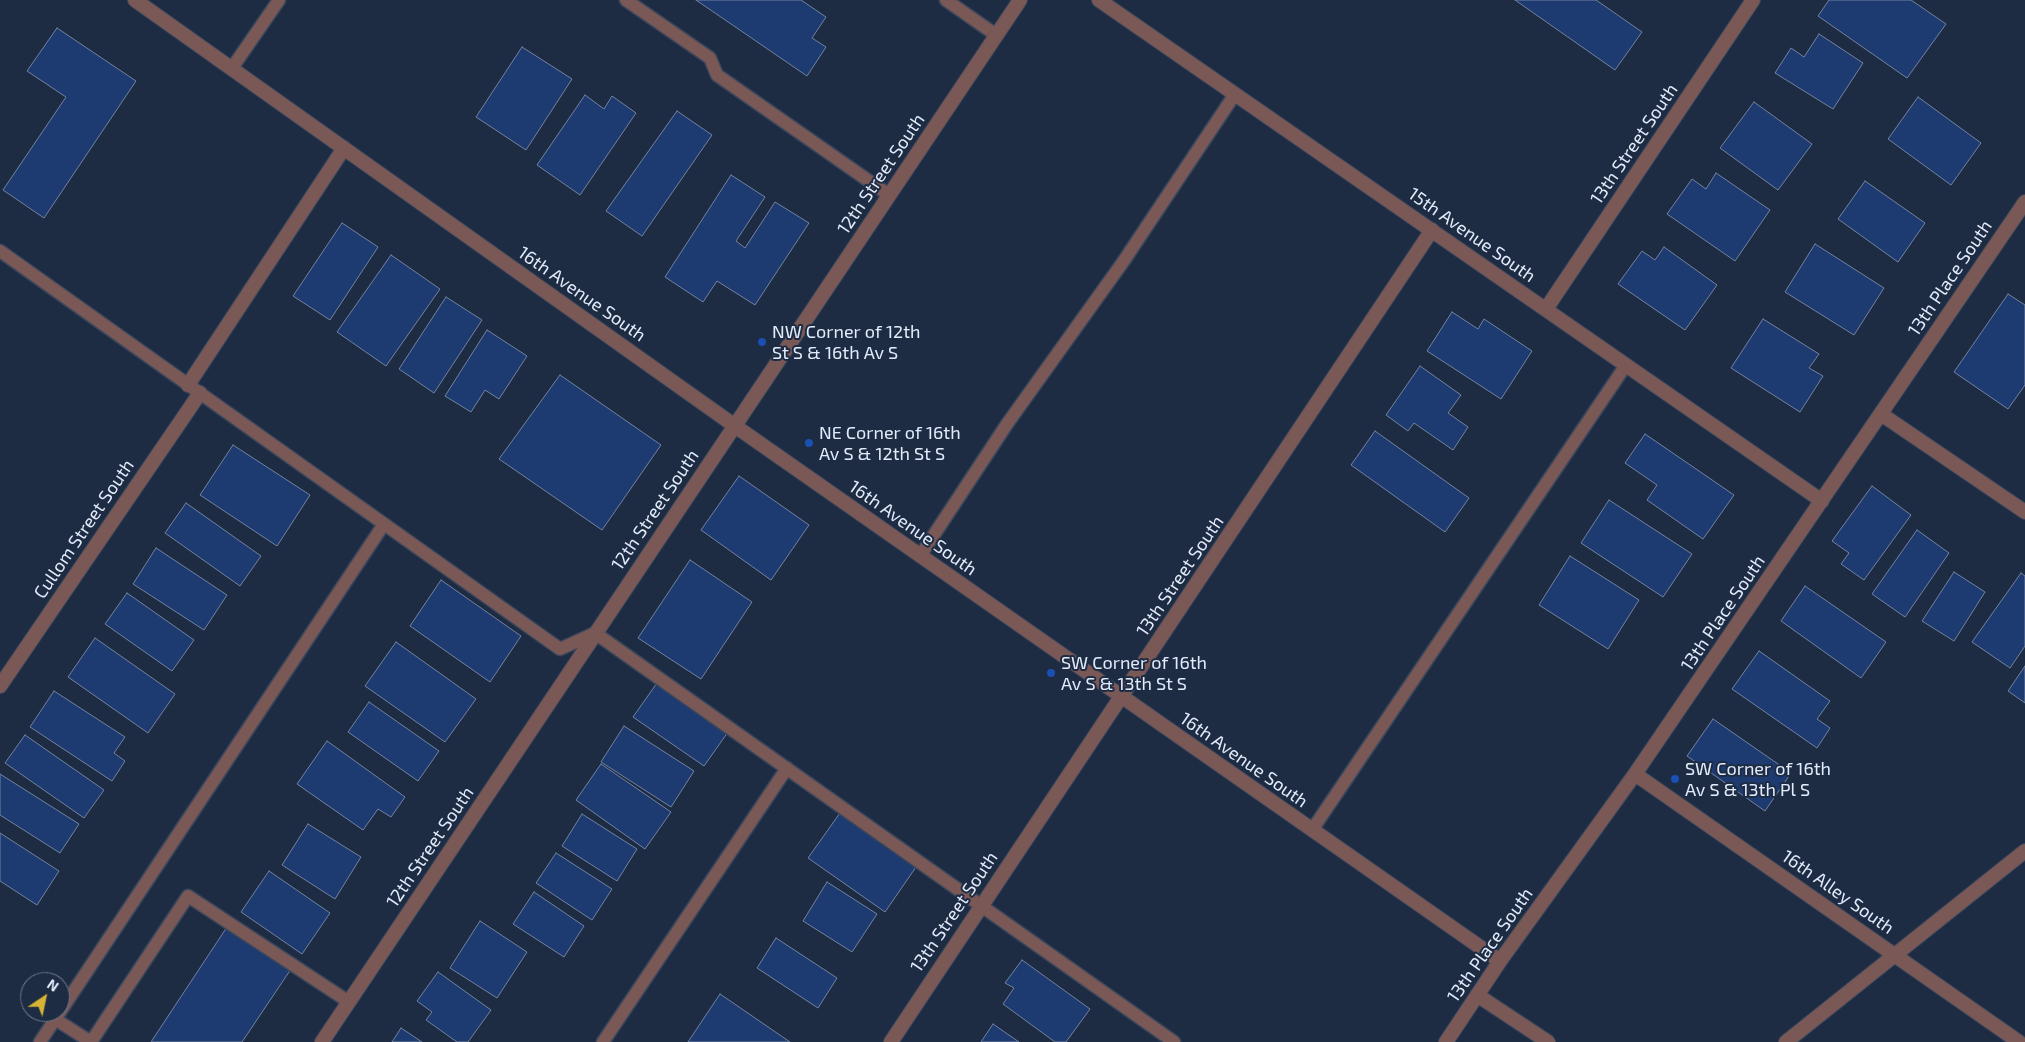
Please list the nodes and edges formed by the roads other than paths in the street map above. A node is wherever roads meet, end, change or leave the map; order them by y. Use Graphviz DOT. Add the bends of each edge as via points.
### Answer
graph roads {
  1 [pos="135,0"];
  2 [pos="280,0"];
  3 [pos="626,0"];
  4 [pos="946,0"];
  5 [pos="1020,0"];
  6 [pos="1099,0"];
  7 [pos="1752,0"];
  8 [pos="996,35"];
  9 [pos="232,68"];
  10 [pos="1235,94"];
  11 [pos="344,148"];
  12 [pos="889,195"];
  13 [pos="2025,202"];
  14 [pos="1432,230"];
  15 [pos="0,251"];
  16 [pos="1546,309"];
  17 [pos="1626,365"];
  18 [pos="194,389"];
  19 [pos="1881,414"];
  20 [pos="735,426"];
  21 [pos="1822,501"];
  22 [pos="2025,512"];
  23 [pos="384,524"];
  24 [pos="920,556"];
  25 [pos="595,633"];
  26 [pos="0,686"];
  27 [pos="1121,697"];
  28 [pos="787,768"];
  29 [pos="1635,774"];
  30 [pos="1312,830"];
  31 [pos="2025,851"];
  32 [pos="981,906"];
  33 [pos="1894,955"];
  34 [pos="1500,962"];
  35 [pos="1477,995"];
  36 [pos="70,996"];
  37 [pos="349,1002"];
  38 [pos="53,1022"];
  39 [pos="67,1022"];
  40 [pos="1170,1041"];
  41 [pos="40,1042"];
  42 [pos="91,1042"];
  43 [pos="322,1042"];
  44 [pos="603,1042"];
  45 [pos="891,1042"];
  46 [pos="1446,1042"];
  47 [pos="1548,1042"];
  48 [pos="1786,1042"];
  49 [pos="2018,1042"];
  1 -- 9 [label="street, 16th Avenue South"];
  2 -- 9 [label="lane"];
  3 -- 12 [label="lane" via="710,58 717,75"];
  4 -- 8 [label="lane"];
  5 -- 8 [label="street, 12th Street South"];
  6 -- 10 [label="street, 15th Avenue South"];
  7 -- 16 [label="street, 13th Street South"];
  8 -- 12 [label="street, 12th Street South"];
  9 -- 11 [label="street, 16th Avenue South"];
  10 -- 14 [label="street, 15th Avenue South"];
  10 -- 24 [label="lane"];
  11 -- 18 [label="street, Cullom Street South"];
  11 -- 20 [label="street, 16th Avenue South"];
  12 -- 20 [label="street, 12th Street South"];
  13 -- 19 [label="street, 13th Place South"];
  14 -- 16 [label="street, 15th Avenue South"];
  14 -- 27 [label="street, 13th Street South"];
  15 -- 18 [label="lane"];
  16 -- 17 [label="street, 15th Avenue South"];
  17 -- 21 [label="street, 15th Avenue South"];
  17 -- 30 [label="lane"];
  18 -- 23 [label="lane"];
  18 -- 26 [label="street, Cullom Street South"];
  19 -- 21 [label="street, 13th Place South"];
  19 -- 22 [label="street"];
  20 -- 24 [label="street, 16th Avenue South"];
  20 -- 25 [label="street, 12th Street South"];
  21 -- 29 [label="street, 13th Place South"];
  23 -- 25 [label="lane" via="560,649"];
  23 -- 36 [label="lane"];
  24 -- 27 [label="street, 16th Avenue South"];
  25 -- 28 [label="lane"];
  25 -- 37 [label="street, 12th Street South"];
  27 -- 30 [label="street, 16th Avenue South"];
  27 -- 32 [label="street, 13th Street South"];
  28 -- 32 [label="lane"];
  28 -- 44 [label="lane"];
  29 -- 33 [label="street, 16th Alley South"];
  29 -- 34 [label="street, 13th Place South"];
  30 -- 34 [label="street, 16th Avenue South"];
  31 -- 33 [label="street"];
  32 -- 40 [label="lane"];
  32 -- 45 [label="street, 13th Street South"];
  33 -- 48 [label="street"];
  33 -- 49 [label="street, 16th Alley South"];
  34 -- 35 [label="street, 13th Place South"];
  35 -- 46 [label="street, 13th Place South"];
  35 -- 47 [label="street"];
  37 -- 42 [label="lane" via="188,896"];
  37 -- 43 [label="street, 12th Street South"];
  38 -- 41 [label="lane"];
  39 -- 42 [label="lane"];
}
